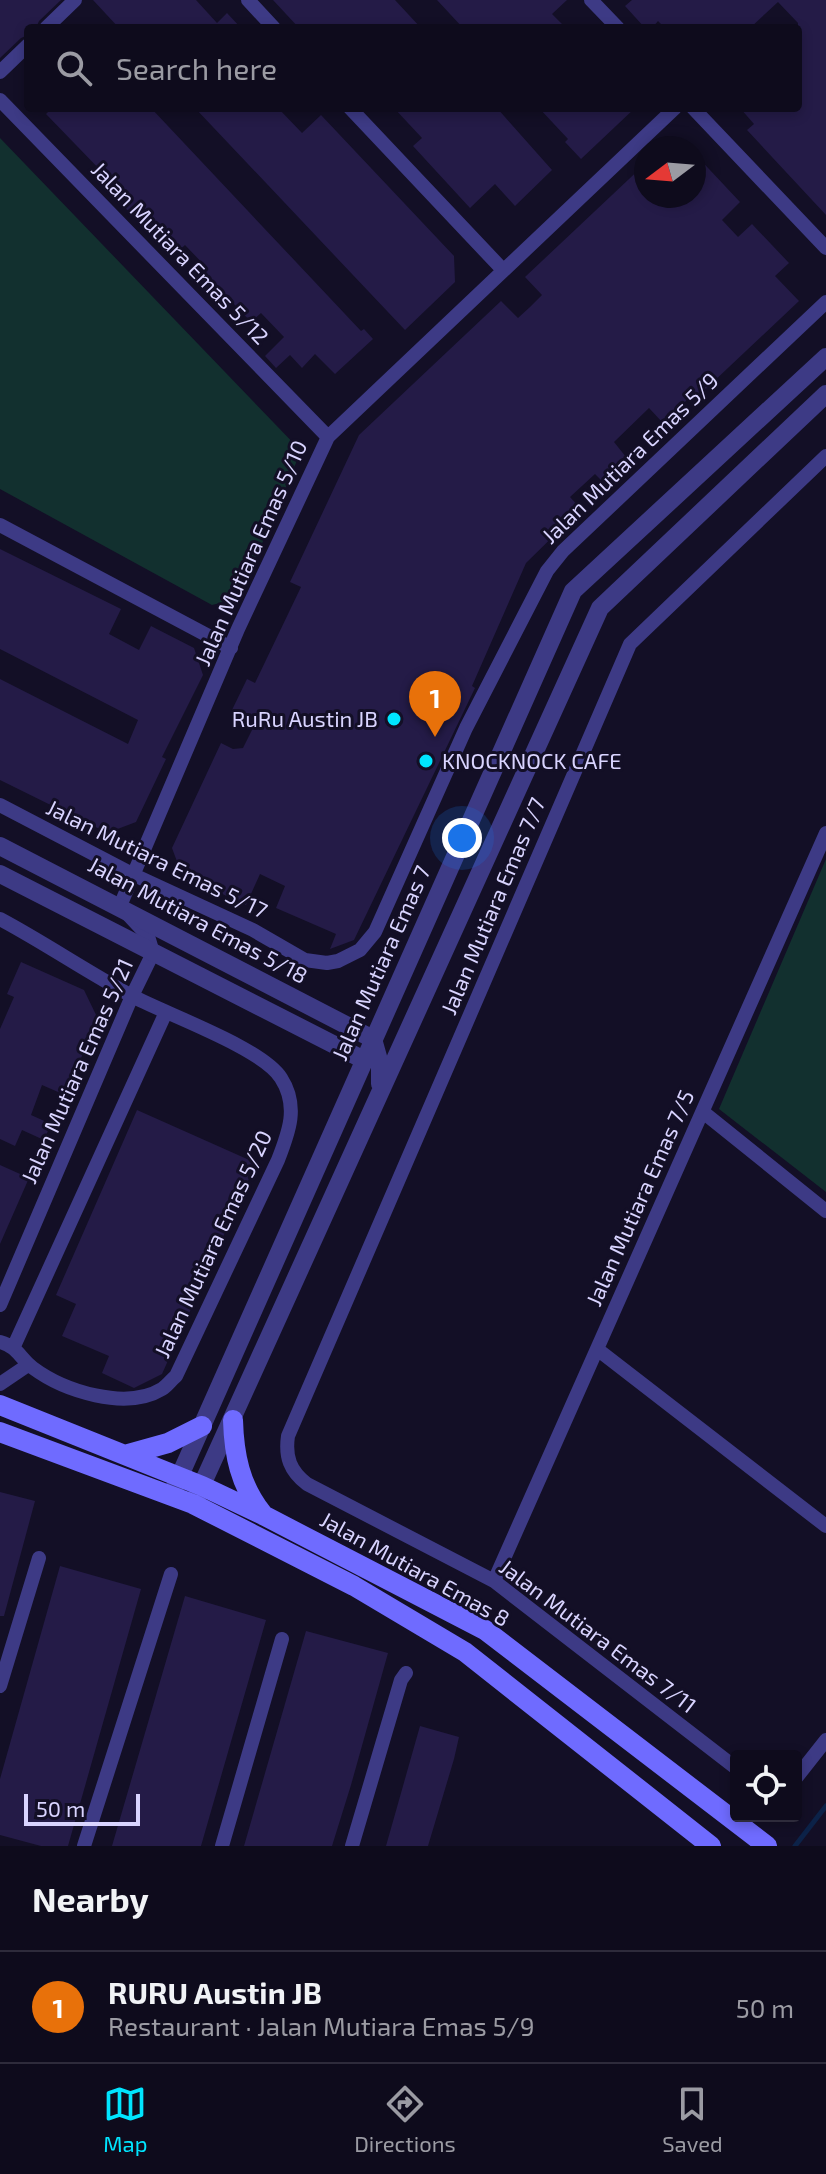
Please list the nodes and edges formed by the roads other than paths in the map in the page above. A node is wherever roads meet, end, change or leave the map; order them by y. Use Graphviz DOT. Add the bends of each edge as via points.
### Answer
graph roads {
  1 [pos="75,0"];
  2 [pos="248,0"];
  3 [pos="591,0"];
  4 [pos="50,24"];
  5 [pos="270,24"];
  6 [pos="614,24"];
  7 [pos="24,49"];
  8 [pos="0,72"];
  9 [pos="0,100"];
  10 [pos="354,112"];
  11 [pos="671,112"];
  12 [pos="697,112"];
  13 [pos="826,248"];
  14 [pos="503,270"];
  15 [pos="826,302"];
  16 [pos="826,357"];
  17 [pos="826,394"];
  18 [pos="328,437"];
  19 [pos="826,456"];
  20 [pos="0,525"];
  21 [pos="231,648"];
  22 [pos="0,805"];
  23 [pos="826,833"];
  24 [pos="0,846"];
  25 [pos="0,874"];
  26 [pos="134,875"];
  27 [pos="120,906"];
  28 [pos="0,919"];
  29 [pos="153,953"];
  30 [pos="293,955"];
  31 [pos="132,996"];
  32 [pos="166,1012"];
  33 [pos="405,1037"];
  34 [pos="371,1051"];
  35 [pos="380,1091"];
  36 [pos="703,1112"];
  37 [pos="826,1211"];
  38 [pos="0,1305"];
  39 [pos="7,1344"];
  40 [pos="597,1349"];
  41 [pos="28,1365"];
  42 [pos="0,1384"];
  43 [pos="0,1405"];
  44 [pos="233,1420"];
  45 [pos="202,1426"];
  46 [pos="0,1432"];
  47 [pos="288,1436"];
  48 [pos="125,1455"];
  49 [pos="175,1486"];
  50 [pos="197,1495"];
  51 [pos="263,1515"];
  52 [pos="826,1526"];
  53 [pos="39,1558"];
  54 [pos="171,1574"];
  55 [pos="494,1581"];
  56 [pos="282,1639"];
  57 [pos="406,1673"];
  58 [pos="0,1686"];
  59 [pos="826,1740"];
  60 [pos="730,1763"];
  61 [pos="802,1770"];
  62 [pos="84,1846"];
  63 [pos="222,1846"];
  64 [pos="352,1846"];
  65 [pos="711,1846"];
  66 [pos="767,1846"];
  1 -- 4 [label="street"];
  2 -- 5 [label="street"];
  3 -- 6 [label="street"];
  7 -- 8 [label="street"];
  9 -- 18 [label="street, Jalan Mutiara Emas 5/12"];
  10 -- 14 [label="street"];
  11 -- 14 [label="street, Jalan Mutiara Emas 5/10"];
  12 -- 13 [label="street"];
  14 -- 18 [label="street, Jalan Mutiara Emas 5/10"];
  15 -- 30 [label="street, Jalan Mutiara Emas 5/9" via="547,571 466,728 367,943 352,956 327,963"];
  16 -- 34 [label="street, Jalan Mutiara Emas 7" via="573,591"];
  17 -- 33 [label="street" via="600,608"];
  18 -- 21 [label="street, Jalan Mutiara Emas 5/10"];
  19 -- 47 [label="street, Jalan Mutiara Emas 7/7" via="630,644"];
  20 -- 21 [label="street"];
  21 -- 26 [label="street, Jalan Mutiara Emas 5/10"];
  22 -- 26 [label="street, Jalan Mutiara Emas 5/17"];
  23 -- 36 [label="street, Jalan Mutiara Emas 7/5"];
  24 -- 27 [label="street, Jalan Mutiara Emas 5/18"];
  25 -- 29 [label="street"];
  26 -- 27 [label="street, Jalan Mutiara Emas 5/10"];
  26 -- 30 [label="street, Jalan Mutiara Emas 5/17" via="253,930"];
  27 -- 29 [label="street, Jalan Mutiara Emas 5/21" via="148,936"];
  27 -- 34 [label="street, Jalan Mutiara Emas 5/18"];
  28 -- 31 [label="street"];
  29 -- 31 [label="street, Jalan Mutiara Emas 5/21"];
  29 -- 34 [label="street"];
  31 -- 32 [label="street"];
  31 -- 38 [label="street, Jalan Mutiara Emas 5/21"];
  32 -- 39 [label="street"];
  32 -- 41 [label="street, Jalan Mutiara Emas 5/20" via="270,1064 288,1091 291,1122 278,1160 176,1376 161,1389 140,1397 111,1398 77,1391"];
  33 -- 34 [label="street"];
  33 -- 35 [label="street"];
  34 -- 35 [label="street"];
  34 -- 45 [label="street, Jalan Mutiara Emas 7"];
  35 -- 44 [label="street"];
  36 -- 37 [label="street"];
  36 -- 40 [label="street, Jalan Mutiara Emas 7/5"];
  39 -- 41 [label="street, Jalan Mutiara Emas 5/20"];
  40 -- 52 [label="street"];
  40 -- 55 [label="street, Jalan Mutiara Emas 7/5"];
  41 -- 42 [label="street"];
  43 -- 48 [label="main road, Jalan Mutiara Emas 8"];
  44 -- 50 [label="street"];
  44 -- 51 [label="main road" via="239,1471"];
  45 -- 48 [label="main road"];
  45 -- 49 [label="street, Jalan Mutiara Emas 7"];
  46 -- 49 [label="main road, Jalan Mutiara Emas 8"];
  47 -- 55 [label="street, Jalan Mutiara Emas 7/11" via="287,1458 307,1484"];
  48 -- 49 [label="main road, Jalan Mutiara Emas 8"];
  49 -- 50 [label="main road, Jalan Mutiara Emas 8"];
  50 -- 51 [label="main road, Jalan Mutiara Emas 8"];
  50 -- 65 [label="main road, Jalan Mutiara Emas 8" via="465,1652"];
  51 -- 66 [label="main road, Jalan Mutiara Emas 8" via="485,1630"];
  53 -- 58 [label="street"];
  54 -- 62 [label="street"];
  55 -- 60 [label="street, Jalan Mutiara Emas 7/11"];
  56 -- 63 [label="street"];
  57 -- 64 [label="street"];
  59 -- 61 [label="street"];
}
